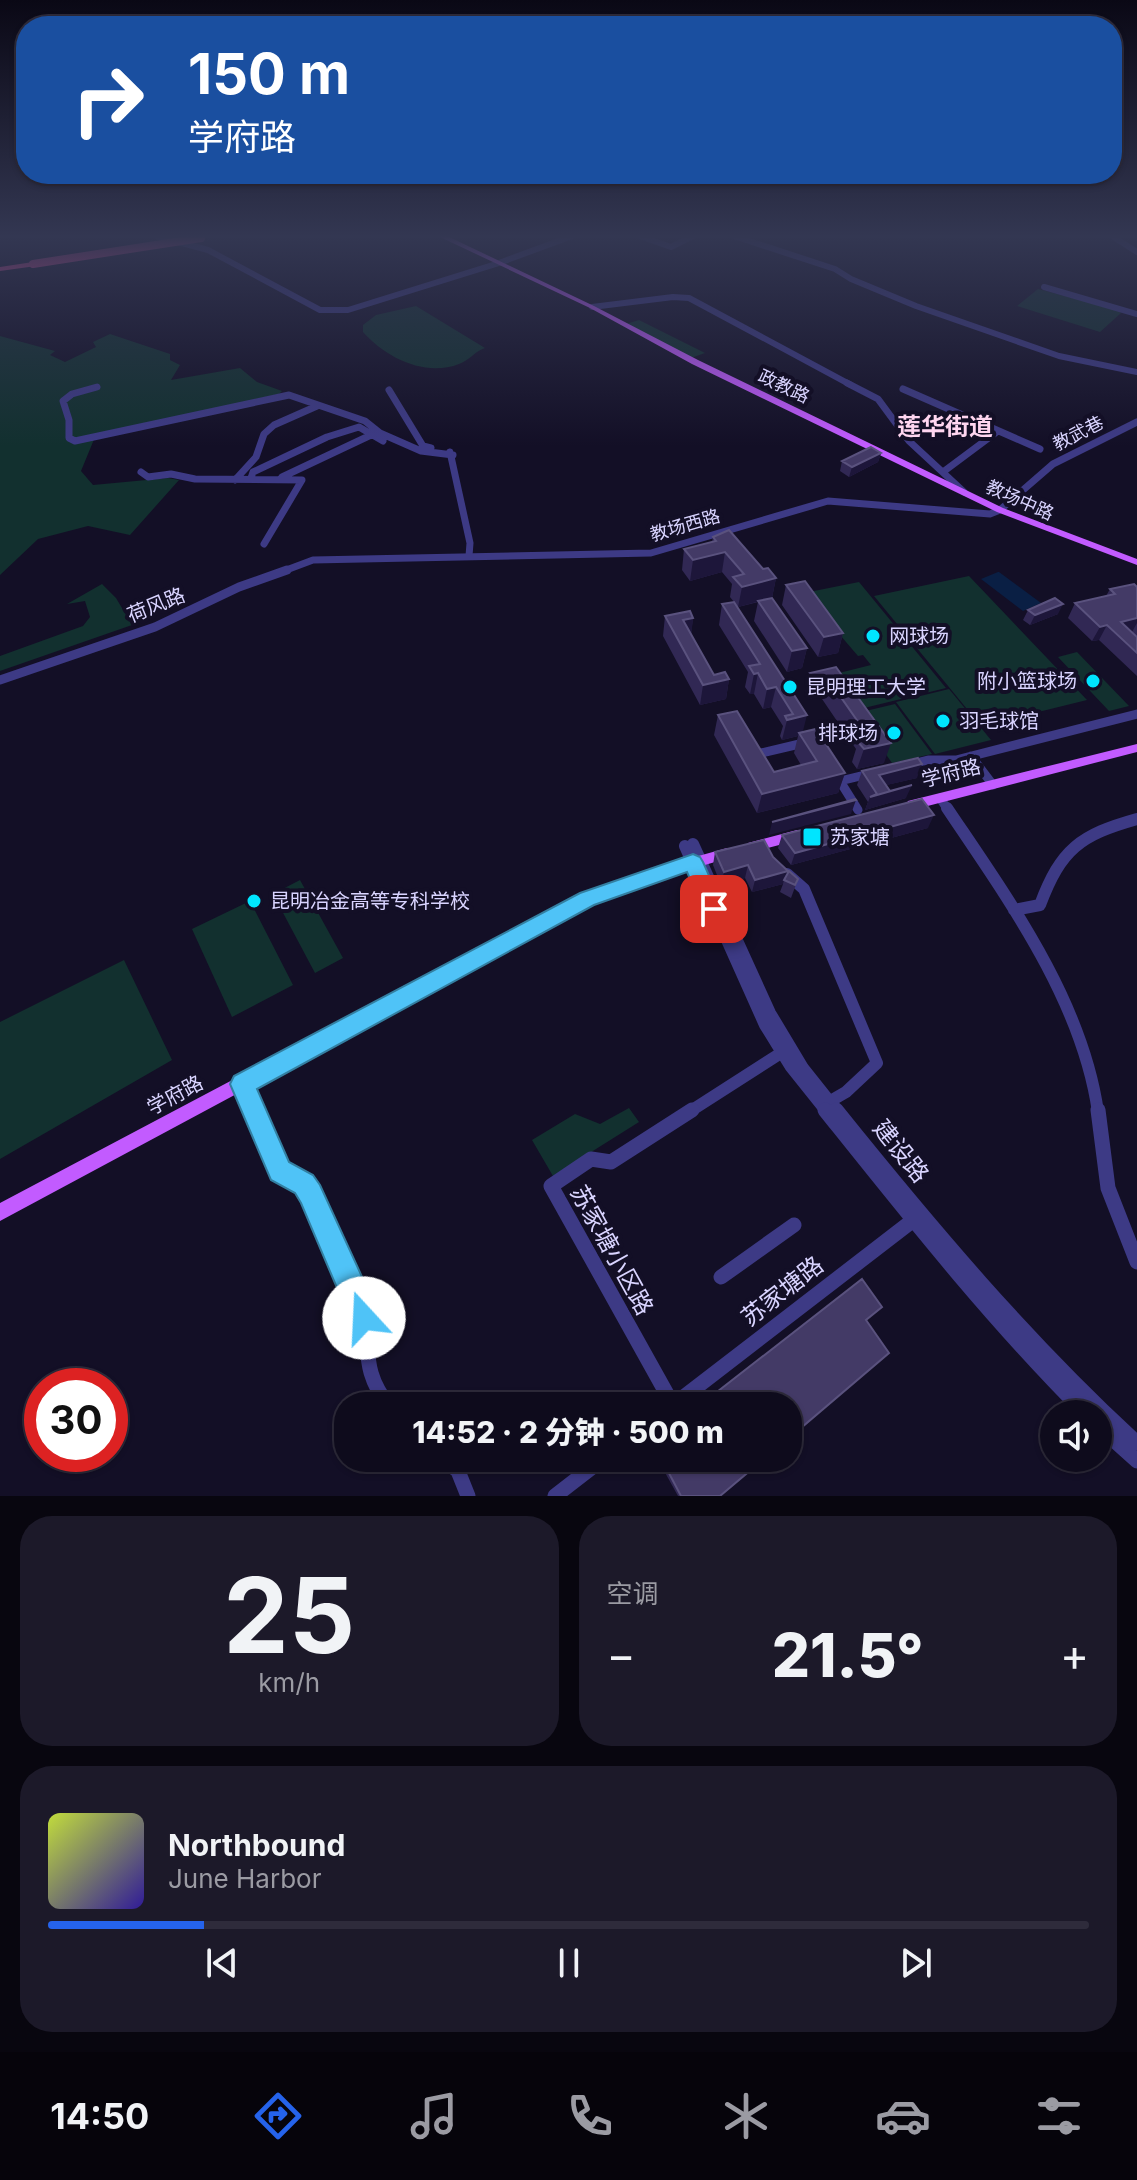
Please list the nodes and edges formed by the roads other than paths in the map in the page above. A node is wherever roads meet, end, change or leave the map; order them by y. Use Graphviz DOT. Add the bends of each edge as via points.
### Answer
graph roads {
  1 [pos="312,306"];
  2 [pos="361,306"];
  3 [pos="602,306"];
  4 [pos="704,306"];
  5 [pos="916,306"];
  6 [pos="1109,306"];
  7 [pos="592,307"];
  8 [pos="1137,314"];
  9 [pos="1137,372"];
  10 [pos="97,387"];
  11 [pos="903,389"];
  12 [pos="389,390"];
  13 [pos="317,406"];
  14 [pos="1137,422"];
  15 [pos="998,431"];
  16 [pos="371,435"];
  17 [pos="404,444"];
  18 [pos="1040,449"];
  19 [pos="453,455"];
  20 [pos="932,462"];
  21 [pos="919,470"];
  22 [pos="141,472"];
  23 [pos="943,472"];
  24 [pos="251,478"];
  25 [pos="280,478"];
  26 [pos="235,480"];
  27 [pos="964,492"];
  28 [pos="1000,510"];
  29 [pos="264,544"];
  30 [pos="469,556"];
  31 [pos="324,559"];
  32 [pos="1137,562"];
  33 [pos="0,680"];
  34 [pos="1137,714"];
  35 [pos="806,727"];
  36 [pos="814,740"];
  37 [pos="1137,748"];
  38 [pos="761,753"];
  39 [pos="823,754"];
  40 [pos="971,756"];
  41 [pos="831,767"];
  42 [pos="899,767"];
  43 [pos="884,770"];
  44 [pos="840,781"];
  45 [pos="993,785"];
  46 [pos="940,798"];
  47 [pos="894,810"];
  48 [pos="878,814"];
  49 [pos="853,816"];
  50 [pos="1137,819"];
  51 [pos="808,832"];
  52 [pos="689,845"];
  53 [pos="697,861"];
  54 [pos="776,864"];
  55 [pos="1014,910"];
  56 [pos="781,1053"];
  57 [pos="242,1084"];
  58 [pos="826,1104"];
  59 [pos="0,1212"];
  60 [pos="917,1218"];
  61 [pos="794,1225"];
  62 [pos="1137,1262"];
  63 [pos="721,1277"];
  64 [pos="379,1392"];
  65 [pos="665,1392"];
  66 [pos="691,1392"];
  67 [pos="1072,1400"];
  68 [pos="1112,1439"];
  69 [pos="1137,1443"];
  70 [pos="1137,1461"];
  71 [pos="458,1472"];
  72 [pos="586,1472"];
  73 [pos="468,1496"];
  74 [pos="555,1496"];
  1 -- 2 [label="street" via="333,312"];
  3 -- 7 [label="street, 教场中路"];
  4 -- 20 [label="street, 教场中路" via="878,399"];
  5 -- 9 [label="street" via="1059,356"];
  6 -- 8 [label="street"];
  7 -- 21 [label="main road, 政教路"];
  10 -- 13 [label="street" via="63,401 69,438 75,441 283,395"];
  11 -- 15 [label="street"];
  12 -- 19 [label="street" via="423,446"];
  13 -- 17 [label="street" via="365,421"];
  13 -- 26 [label="street" via="264,434 256,457"];
  14 -- 28 [label="street, 教武巷" via="1053,464"];
  15 -- 18 [label="street"];
  15 -- 23 [label="street"];
  16 -- 17 [label="street"];
  16 -- 24 [label="street" via="359,427 327,437 253,472"];
  16 -- 25 [label="street"];
  17 -- 19 [label="street"];
  19 -- 30 [label="street"];
  20 -- 21 [label="street" via="930,468"];
  20 -- 23 [label="street, 教场中路"];
  21 -- 27 [label="main road, 政教路"];
  22 -- 26 [label="street" via="148,477"];
  23 -- 27 [label="street, 教场中路"];
  24 -- 25 [label="street"];
  24 -- 26 [label="street"];
  25 -- 29 [label="street" via="302,480"];
  27 -- 28 [label="main road, 教场中路"];
  28 -- 30 [label="street, 教场西路" via="975,515 828,501 651,553"];
  28 -- 32 [label="main road, 教场中路"];
  30 -- 31 [label="street, 教场西路"];
  31 -- 33 [label="street, 荷风路" via="239,587 155,627"];
  34 -- 40 [label="street"];
  35 -- 36 [label="street"];
  36 -- 38 [label="street"];
  36 -- 39 [label="street"];
  37 -- 45 [label="main road, 学府路"];
  40 -- 42 [label="street"];
  40 -- 45 [label="street"];
  41 -- 44 [label="street"];
  43 -- 44 [label="street"];
  44 -- 49 [label="street"];
  45 -- 46 [label="main road, 学府路"];
  46 -- 47 [label="main road, 学府路"];
  46 -- 55 [label="street"];
  48 -- 49 [label="main road"];
  50 -- 55 [label="street" via="1096,832 1065,850 1040,905"];
  51 -- 53 [label="main road, 学府路" via="768,847"];
  52 -- 53 [label="street, 建设路"];
  53 -- 56 [label="street, 建设路"];
  53 -- 57 [label="main road, 学府路" via="587,899"];
  53 -- 58 [label="street, 建设路" via="774,1020"];
  54 -- 58 [label="street" via="804,889 877,1063"];
  55 -- 62 [label="street" via="1035,944 1090,1072 1106,1181"];
  56 -- 58 [label="street, 建设路"];
  56 -- 65 [label="street, 苏家塘小区路" via="611,1162 591,1159 551,1186"];
  57 -- 59 [label="main road, 学府路"];
  57 -- 64 [label="street" via="280,1171 304,1184 360,1303 365,1365"];
  58 -- 60 [label="street, 建设路"];
  60 -- 66 [label="street, 苏家塘路"];
  60 -- 67 [label="street, 建设路" via="1019,1347"];
  60 -- 69 [label="street, 建设路" via="1035,1346"];
  61 -- 63 [label="street"];
  68 -- 70 [label="street"];
  71 -- 73 [label="street"];
  72 -- 74 [label="street"];
}
